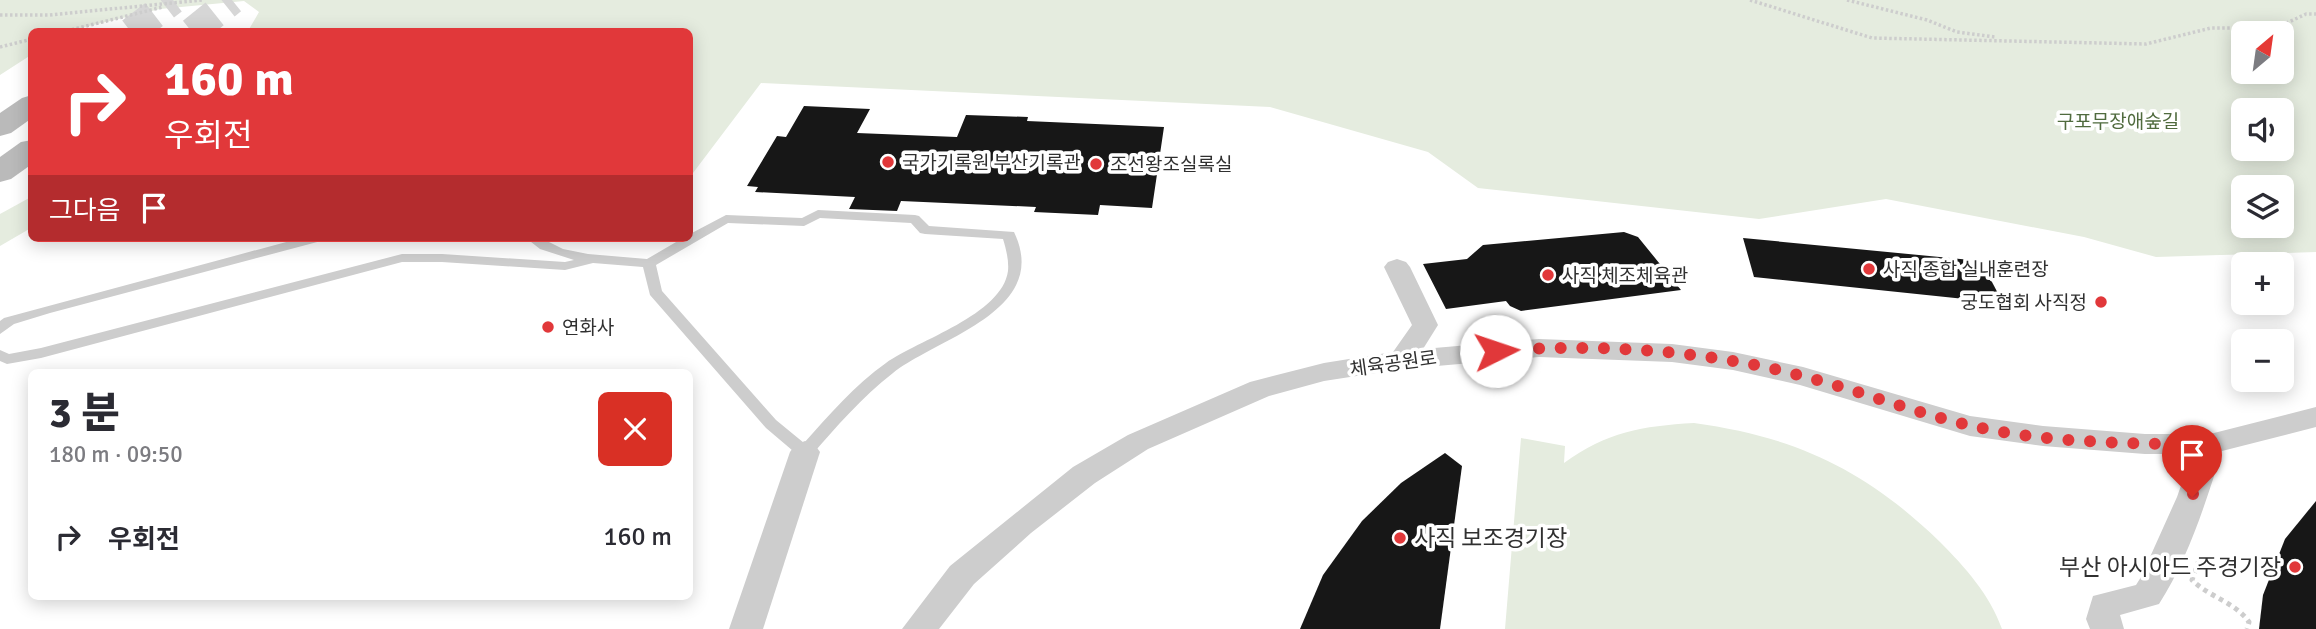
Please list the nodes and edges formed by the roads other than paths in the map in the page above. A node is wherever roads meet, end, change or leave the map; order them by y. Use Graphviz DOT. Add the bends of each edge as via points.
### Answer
graph roads {
  1 [pos="28,107"];
  2 [pos="0,127"];
  3 [pos="28,152"];
  4 [pos="0,172"];
  5 [pos="693,240"];
  6 [pos="301,242"];
  7 [pos="538,242"];
  8 [pos="689,242"];
  9 [pos="597,258"];
  10 [pos="649,263"];
  11 [pos="1397,267"];
  12 [pos="0,329"];
  13 [pos="0,355"];
  14 [pos="1402,360"];
  15 [pos="2316,417"];
  16 [pos="2210,444"];
  17 [pos="805,452"];
  18 [pos="746,629"];
  19 [pos="919,629"];
  20 [pos="2107,629"];
  1 -- 2 [label="main road"];
  3 -- 4 [label="main road"];
  5 -- 17 [label="lane" via="726,219 804,222 818,214 915,219 925,230 1009,235 1015,275 1000,300 983,316 890,367 836,416"];
  6 -- 12 [label="lane" via="45,310 9,321"];
  7 -- 9 [label="lane"];
  8 -- 10 [label="lane"];
  9 -- 10 [label="lane"];
  9 -- 13 [label="lane" via="565,266 402,258 41,353 7,359"];
  10 -- 17 [label="lane" via="655,292 771,424"];
  11 -- 14 [label="street" via="1425,325"];
  14 -- 16 [label="street, 체육공원로" via="1539,348 1672,353 1803,376 1970,426 2145,444"];
  14 -- 19 [label="street, 체육공원로" via="1324,372 1260,390 1138,442 1084,475 1020,525 962,575"];
  15 -- 16 [label="street, 체육공원로"];
  16 -- 20 [label="street" via="2174,542 2147,595 2105,606"];
  17 -- 18 [label="street"];
}
